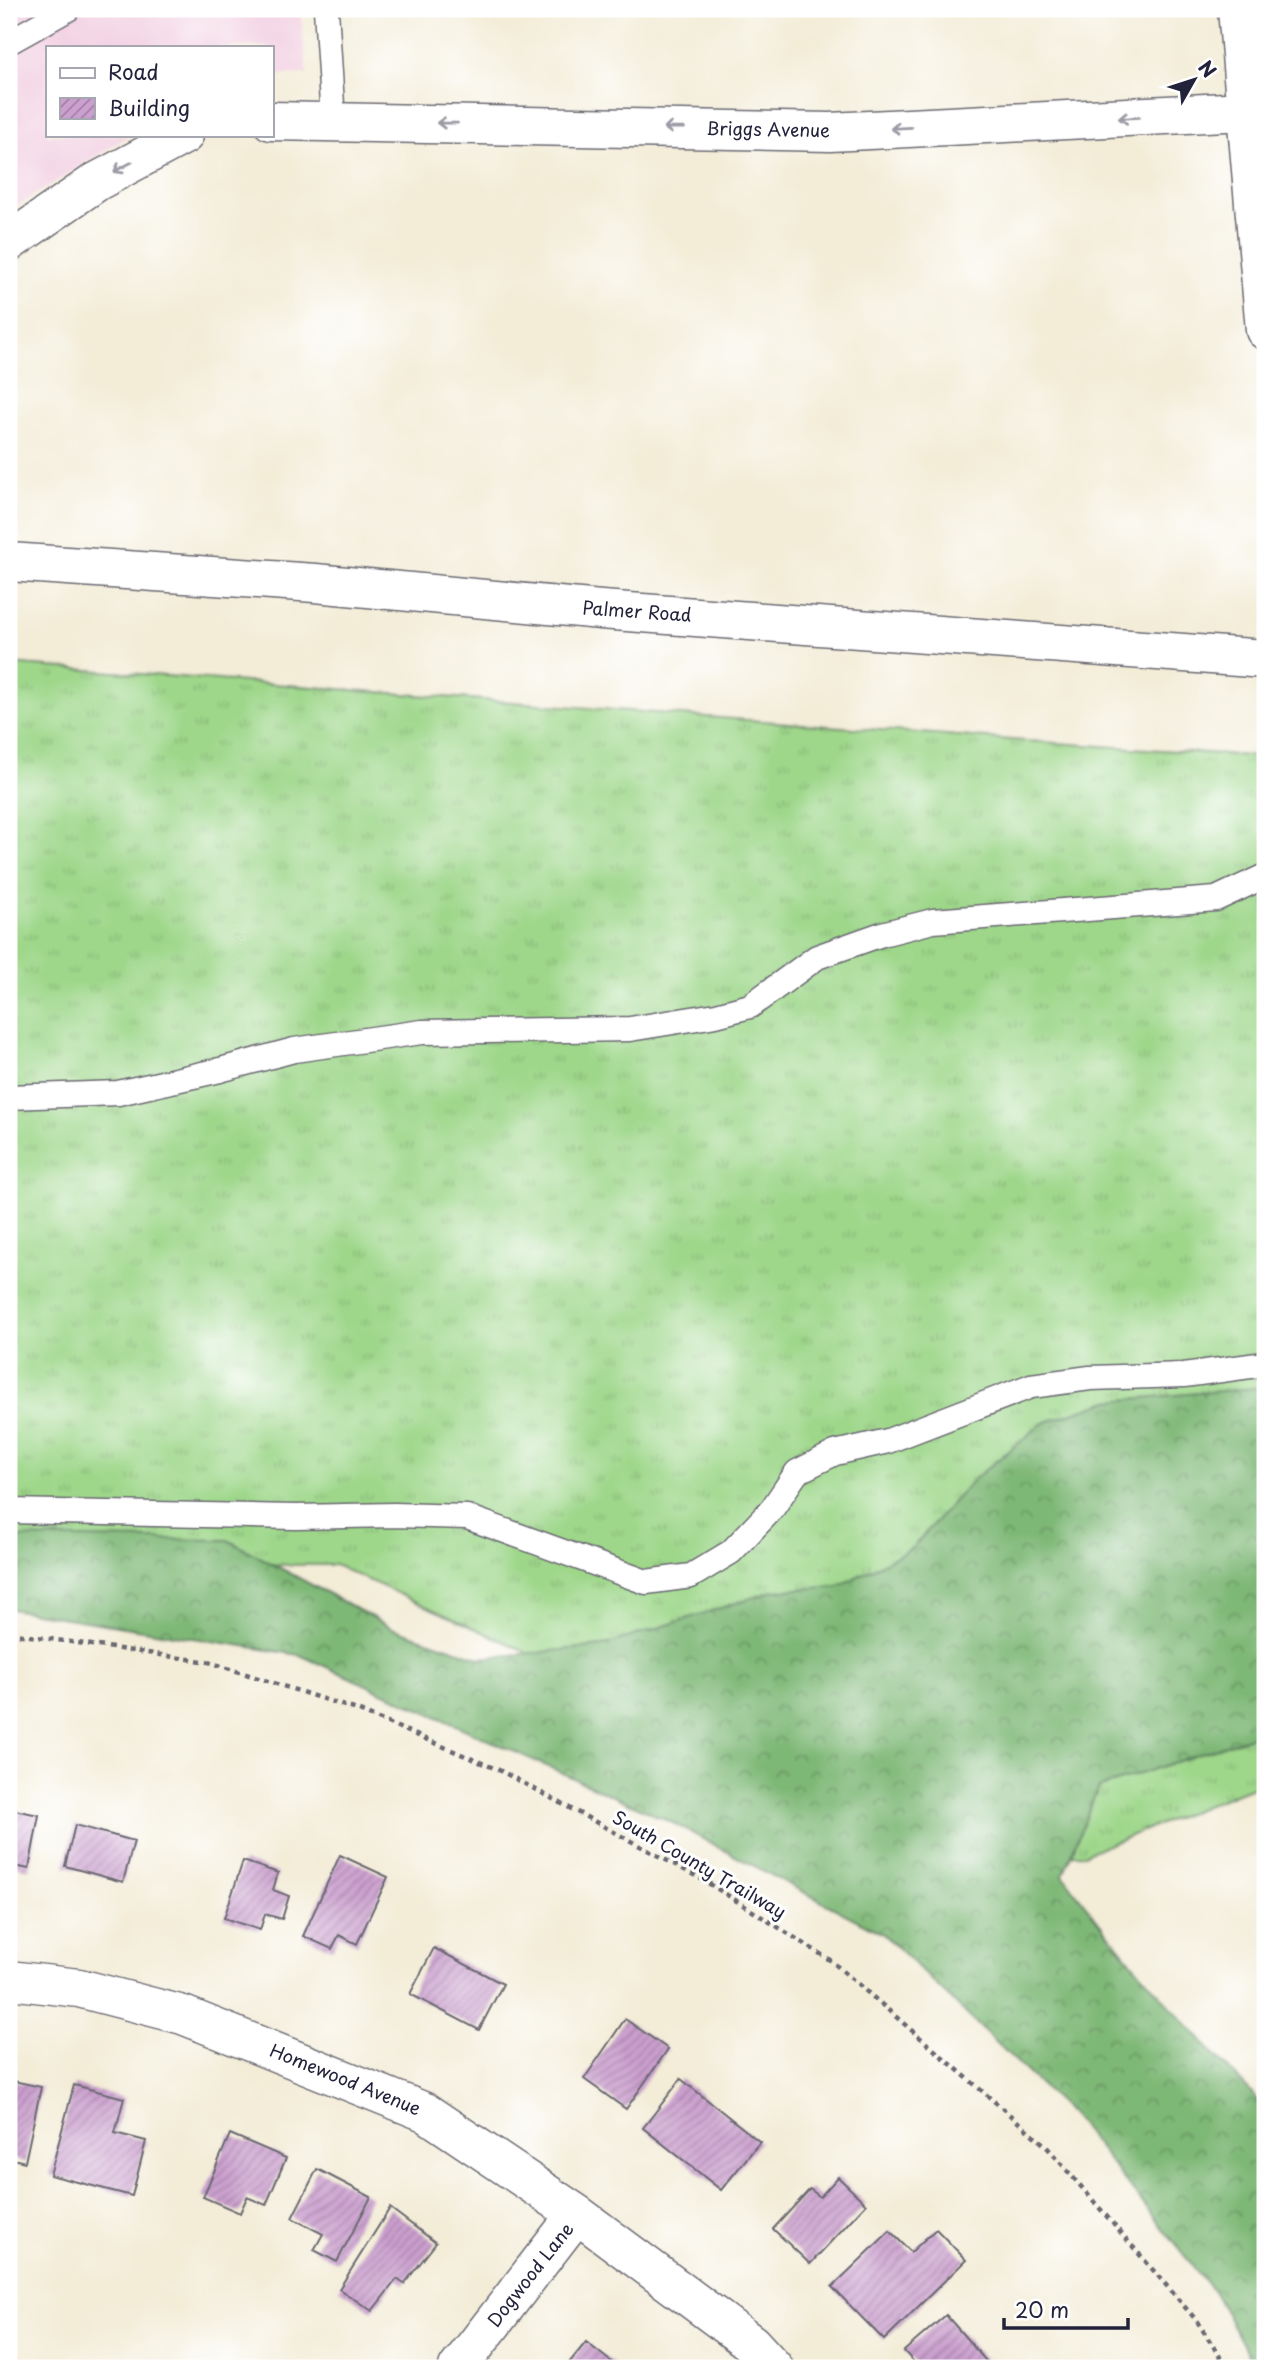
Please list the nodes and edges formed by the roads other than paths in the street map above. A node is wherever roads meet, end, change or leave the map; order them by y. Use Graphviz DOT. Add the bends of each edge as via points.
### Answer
graph roads {
  1 [pos="68,9"];
  2 [pos="326,9"];
  3 [pos="1237,9"];
  4 [pos="9,42"];
  5 [pos="1256,111"];
  6 [pos="273,121"];
  7 [pos="333,121"];
  8 [pos="182,136"];
  9 [pos="9,242"];
  10 [pos="1265,330"];
  11 [pos="9,562"];
  12 [pos="1265,659"];
  13 [pos="1265,876"];
  14 [pos="9,1097"];
  15 [pos="1265,1364"];
  16 [pos="9,1511"];
  17 [pos="9,1980"];
  18 [pos="577,2214"];
  19 [pos="458,2368"];
  20 [pos="774,2368"];
  1 -- 4 [label="lane"];
  2 -- 7 [label="lane"];
  3 -- 5 [label="street"];
  5 -- 7 [label="street, Briggs Avenue, one-way" via="830,132"];
  5 -- 10 [label="street"];
  6 -- 7 [label="street, Briggs Avenue"];
  8 -- 9 [label="street, one-way" via="96,181"];
  11 -- 12 [label="street, Palmer Road"];
  13 -- 14 [label="lane" via="1216,898 933,921 882,934 817,957 750,1006 716,1016 630,1030 422,1032 294,1050 118,1093"];
  15 -- 16 [label="lane" via="1031,1386 888,1441 835,1453 797,1472 772,1509 731,1552 691,1576 646,1582 467,1517"];
  17 -- 18 [label="street, Homewood Avenue" via="79,1988 183,2015 425,2112"];
  18 -- 19 [label="street, Dogwood Lane"];
  18 -- 20 [label="street, Homewood Avenue" via="752,2343"];
}
